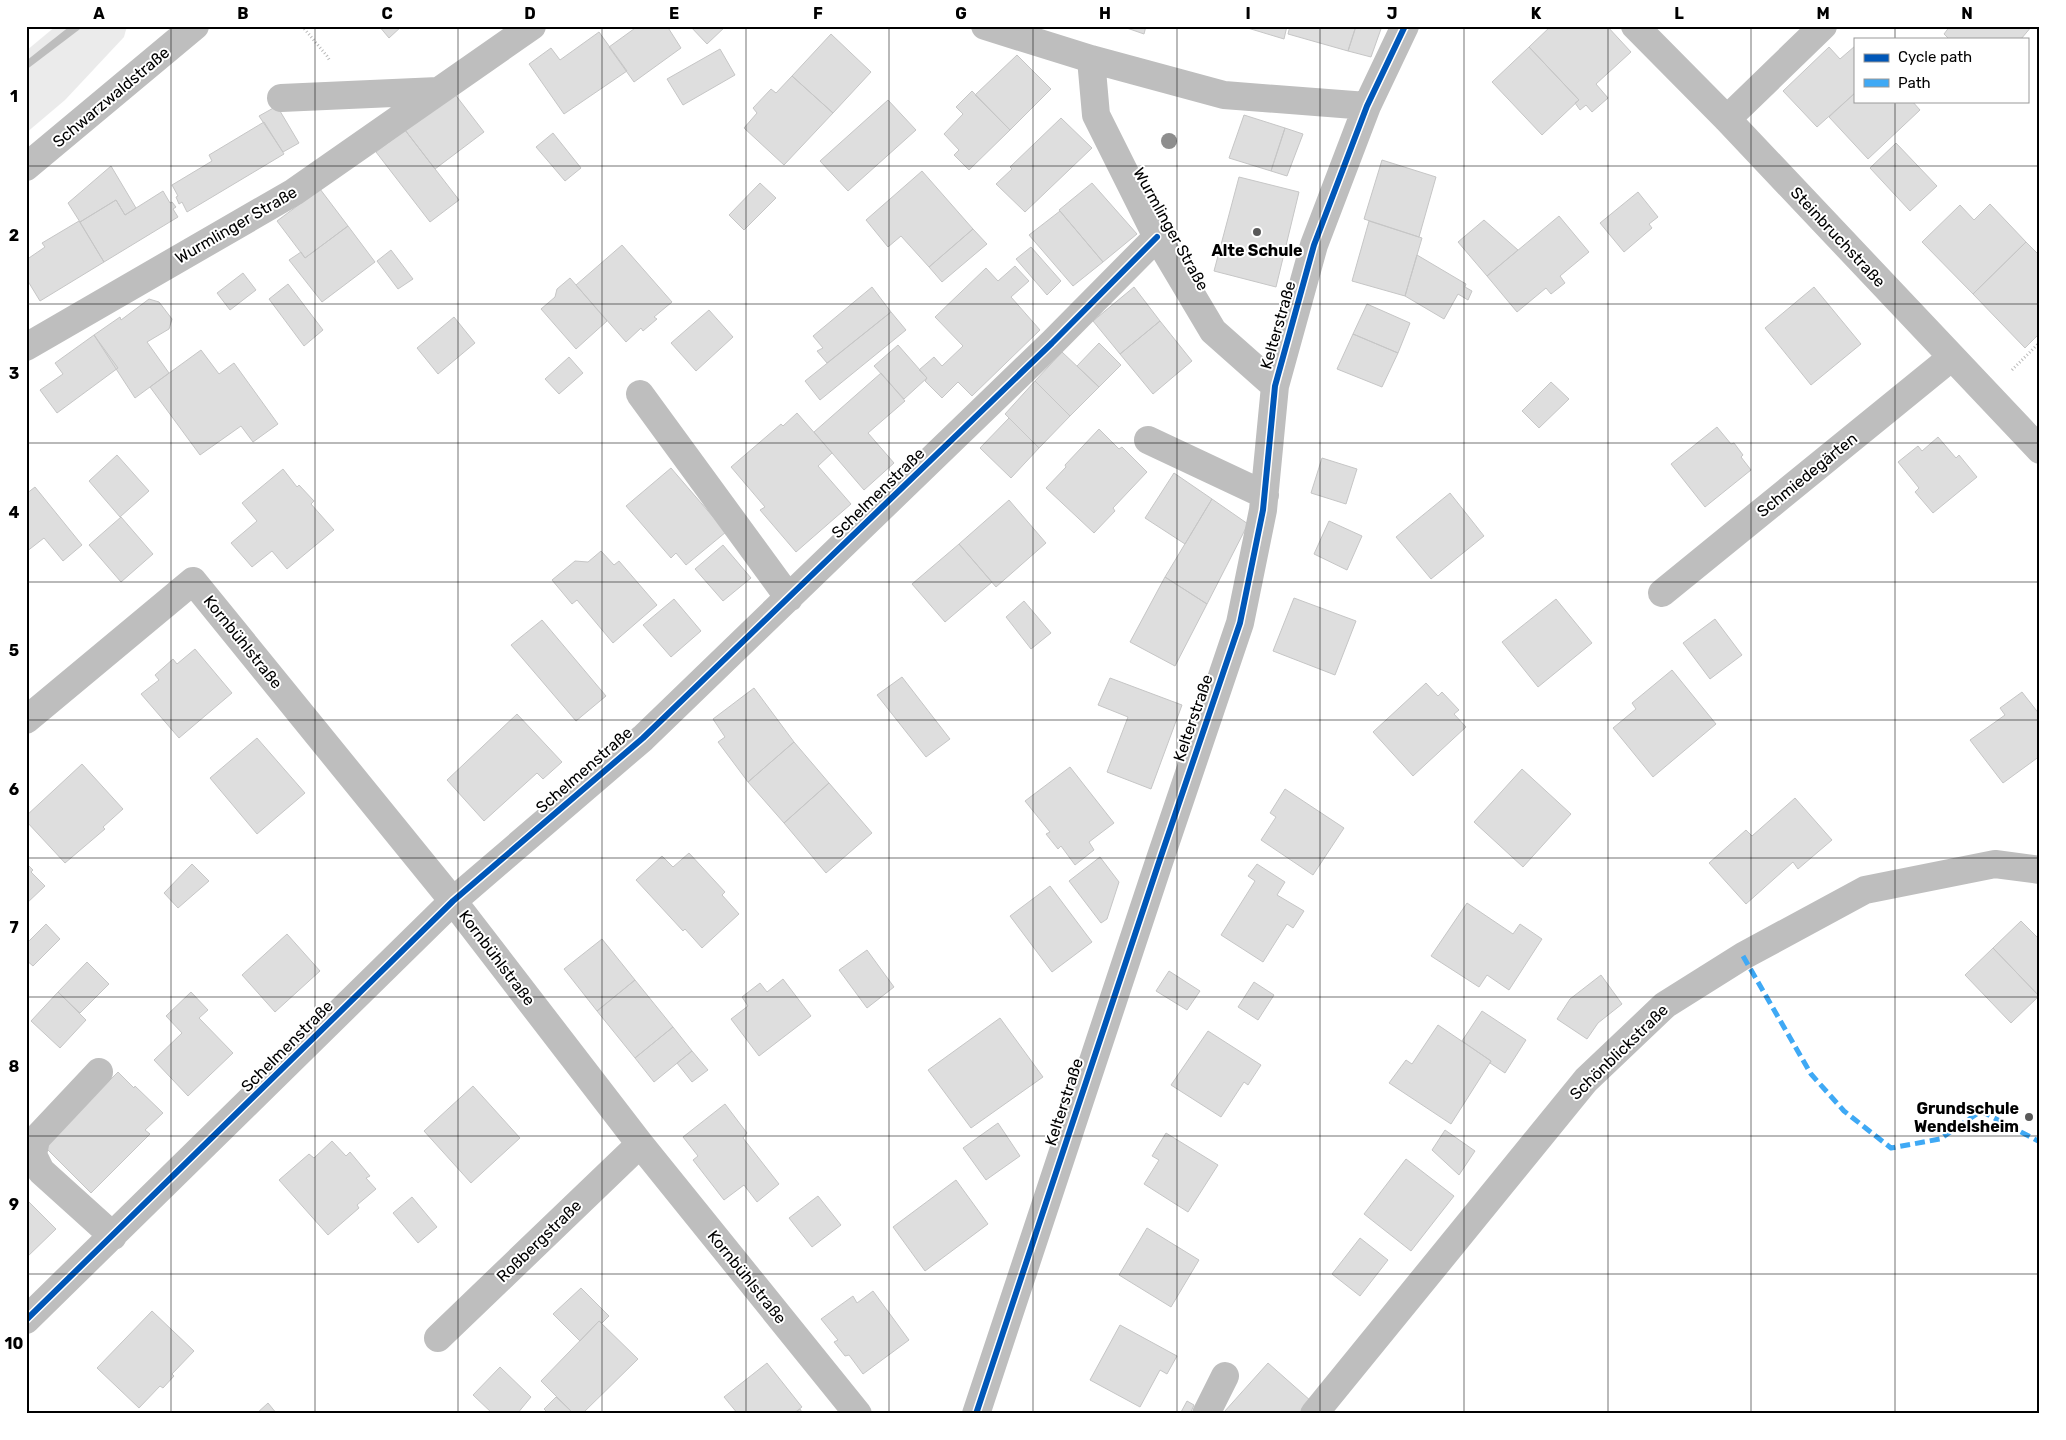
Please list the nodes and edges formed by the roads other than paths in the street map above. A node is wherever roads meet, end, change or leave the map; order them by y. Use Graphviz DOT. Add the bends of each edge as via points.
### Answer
graph roads {
  1 [pos="195,26"];
  2 [pos="532,26"];
  3 [pos="985,26"];
  4 [pos="1405,26"];
  5 [pos="1635,26"];
  6 [pos="1823,26"];
  7 [pos="1050,36"];
  8 [pos="1091,59"];
  9 [pos="438,92"];
  10 [pos="281,98"];
  11 [pos="1367,106"];
  12 [pos="1727,120"];
  13 [pos="26,167"];
  14 [pos="1157,237"];
  15 [pos="26,347"];
  16 [pos="1952,357"];
  17 [pos="1275,386"];
  18 [pos="640,394"];
  19 [pos="1148,440"];
  20 [pos="2040,450"];
  21 [pos="1265,495"];
  22 [pos="1662,592"];
  23 [pos="789,598"];
  24 [pos="26,720"];
  25 [pos="2040,870"];
  26 [pos="453,901"];
  27 [pos="99,1072"];
  28 [pos="640,1144"];
  29 [pos="113,1236"];
  30 [pos="26,1320"];
  31 [pos="438,1338"];
  32 [pos="1225,1376"];
  33 [pos="858,1414"];
  34 [pos="976,1414"];
  35 [pos="1206,1414"];
  36 [pos="1314,1414"];
  1 -- 13 [label="street, Schwarzwaldstraße"];
  2 -- 9 [label="street, Wurmlinger Straße"];
  3 -- 7 [label="street"];
  4 -- 11 [label="street, Kelterstraße"];
  5 -- 12 [label="street, Steinbruchstraße"];
  6 -- 12 [label="street"];
  7 -- 8 [label="street"];
  8 -- 11 [label="street" via="1224,95"];
  8 -- 14 [label="street, Wurmlinger Straße" via="1096,115"];
  9 -- 10 [label="street"];
  9 -- 15 [label="street, Wurmlinger Straße" via="294,192"];
  11 -- 17 [label="street, Kelterstraße" via="1314,245"];
  12 -- 16 [label="street, Steinbruchstraße"];
  14 -- 17 [label="street, Wurmlinger Straße" via="1213,331"];
  14 -- 23 [label="street, Schelmenstraße"];
  16 -- 20 [label="street, Steinbruchstraße"];
  16 -- 22 [label="street, Schmiedegärten"];
  17 -- 21 [label="street, Kelterstraße"];
  18 -- 23 [label="street"];
  19 -- 21 [label="street"];
  21 -- 34 [label="street, Kelterstraße" via="1240,623"];
  23 -- 26 [label="street, Schelmenstraße" via="643,738"];
  24 -- 26 [label="street, Kornbühlstraße" via="193,581"];
  25 -- 36 [label="street, Schönblickstraße" via="1995,864 1866,890 1743,956 1665,1005 1586,1080"];
  26 -- 28 [label="street, Kornbühlstraße"];
  26 -- 29 [label="street, Schelmenstraße"];
  27 -- 29 [label="street" via="36,1139 33,1155 41,1171"];
  28 -- 31 [label="street, Roßbergstraße"];
  28 -- 33 [label="street, Kornbühlstraße"];
  29 -- 30 [label="street, Schelmenstraße"];
  32 -- 35 [label="street"];
}
